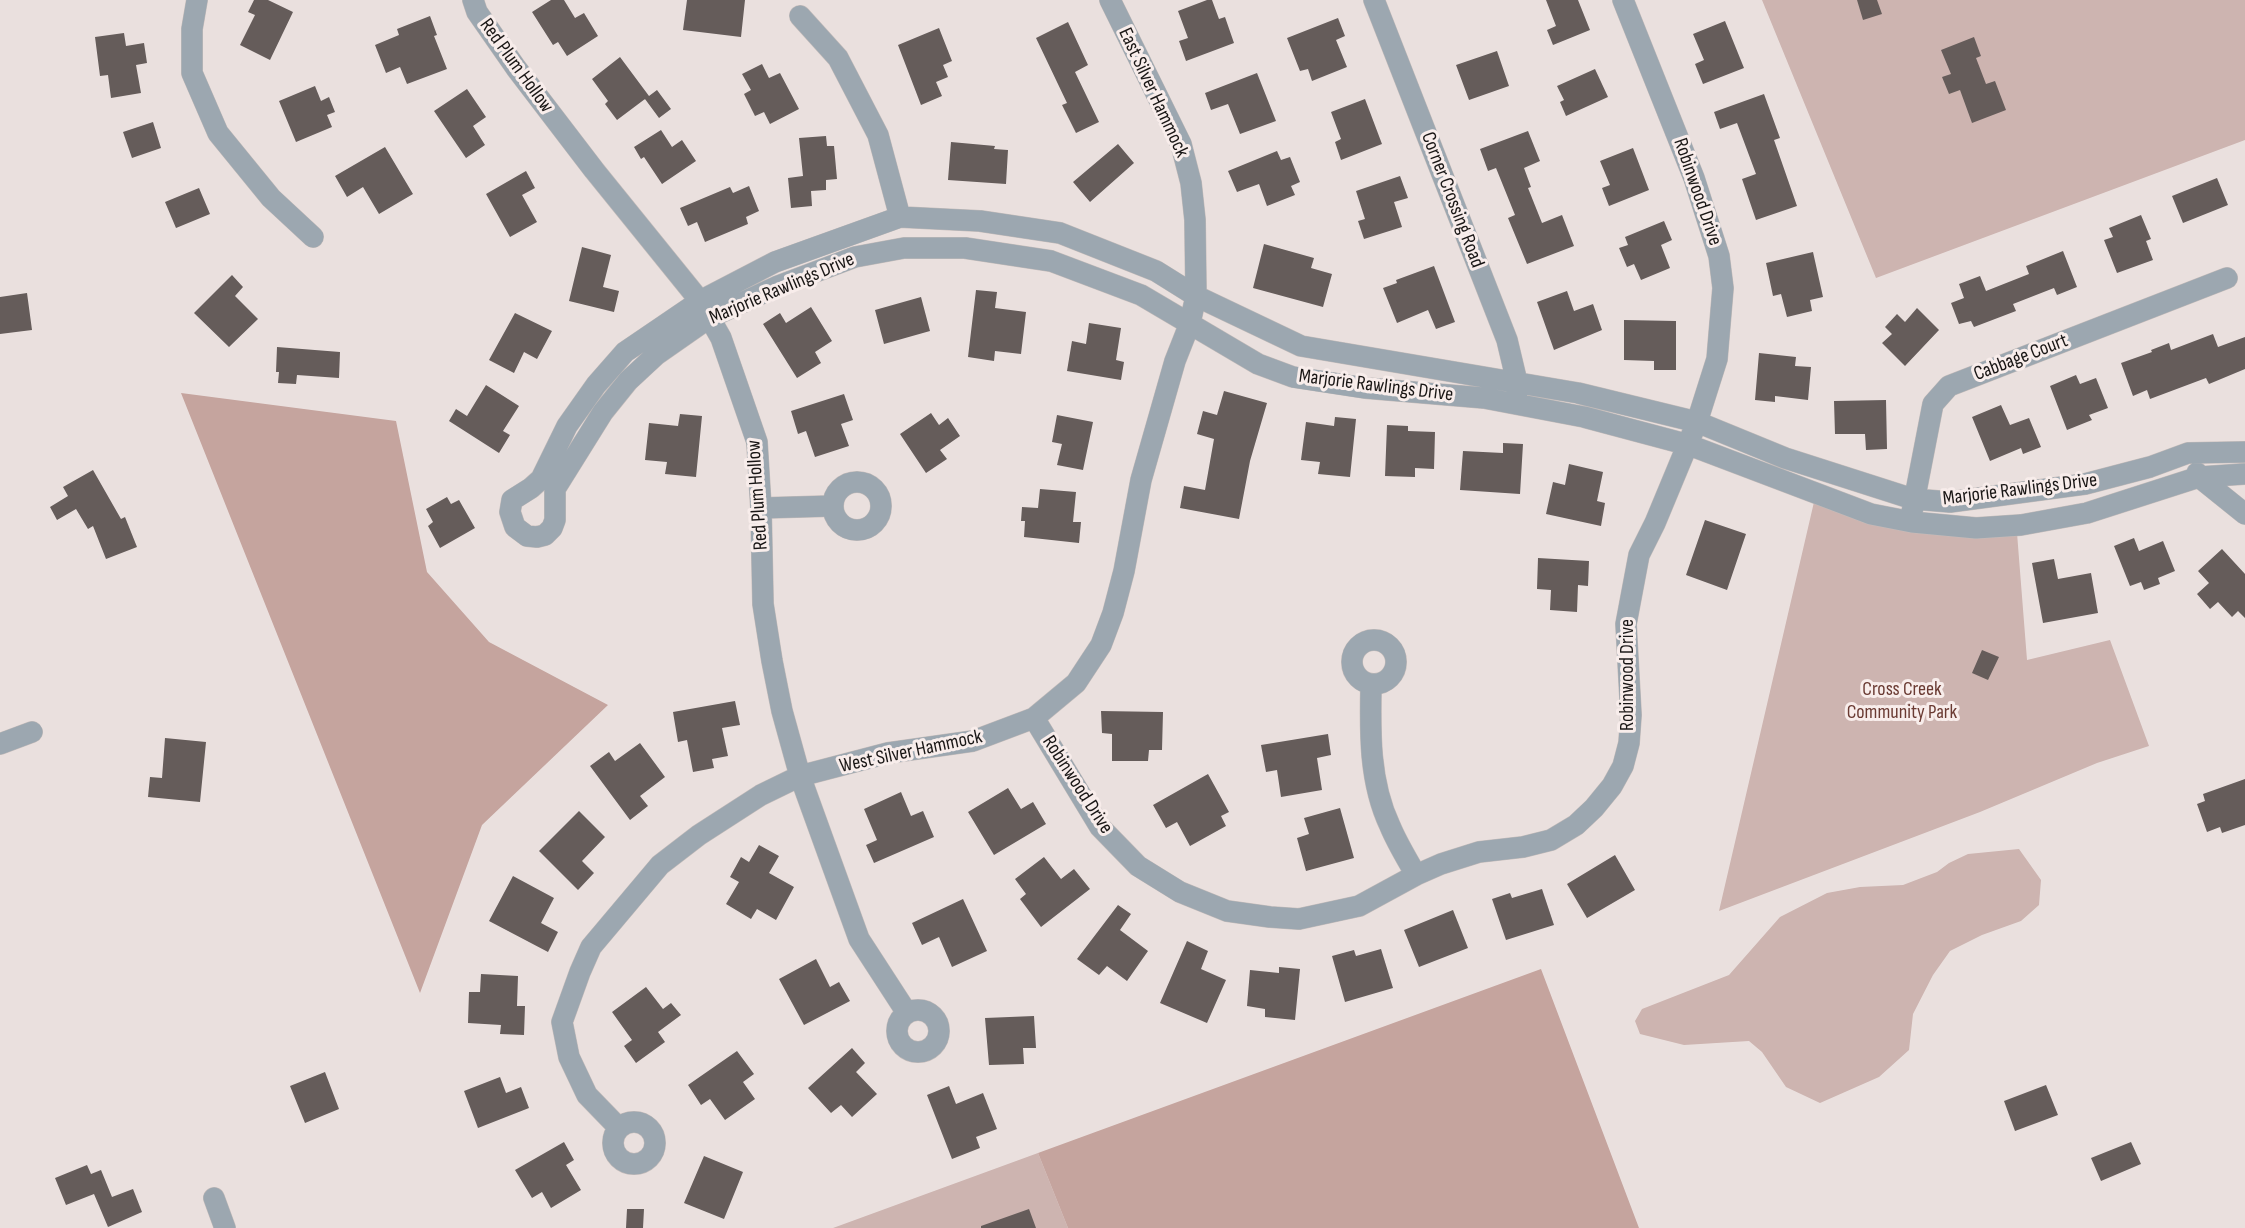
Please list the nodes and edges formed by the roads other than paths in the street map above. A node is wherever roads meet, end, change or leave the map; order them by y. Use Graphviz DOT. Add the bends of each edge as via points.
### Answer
graph roads {
  1 [pos="197,0"];
  2 [pos="473,0"];
  3 [pos="1110,0"];
  4 [pos="1374,0"];
  5 [pos="1623,0"];
  6 [pos="800,16"];
  7 [pos="900,217"];
  8 [pos="313,237"];
  9 [pos="2227,278"];
  10 [pos="1196,296"];
  11 [pos="705,309"];
  12 [pos="1190,323"];
  13 [pos="1517,382"];
  14 [pos="1517,403"];
  15 [pos="1697,422"];
  16 [pos="1689,445"];
  17 [pos="2245,452"];
  18 [pos="2188,453"];
  19 [pos="2245,474"];
  20 [pos="2199,477"];
  21 [pos="1914,499"];
  22 [pos="832,506"];
  23 [pos="761,508"];
  24 [pos="2245,514"];
  25 [pos="1912,522"];
  26 [pos="1371,685"];
  27 [pos="1034,718"];
  28 [pos="32,732"];
  29 [pos="0,744"];
  30 [pos="800,776"];
  31 [pos="1416,875"];
  32 [pos="907,1013"];
  33 [pos="619,1128"];
  34 [pos="214,1198"];
  35 [pos="225,1228"];
  1 -- 8 [label="street" via="192,29 192,73 218,133 272,198"];
  2 -- 11 [label="street, Red Plum Hollow" via="477,12 516,68"];
  3 -- 10 [label="street, East Silver Hammock" via="1181,144 1192,192"];
  4 -- 13 [label="street, Corner Crossing Road" via="1507,340"];
  5 -- 15 [label="street, Robinwood Drive" via="1694,178 1719,256 1723,288 1717,359"];
  6 -- 7 [label="street" via="838,58 878,135"];
  7 -- 10 [label="street, Marjorie Rawlings Drive" via="980,221 1060,233 1156,271"];
  7 -- 11 [label="street, Marjorie Rawlings Drive" via="775,262"];
  9 -- 21 [label="street, Cabbage Court" via="1949,386 1933,404"];
  10 -- 12 [label="street, West Silver Hammock"];
  10 -- 13 [label="street, Marjorie Rawlings Drive" via="1301,346"];
  11 -- 11 [label="street, Marjorie Rawlings Drive" via="625,351 567,426 541,479 512,500 510,512 515,527 527,536 537,537 552,528 555,489 603,412 628,381"];
  11 -- 12 [label="street, Marjorie Rawlings Drive" via="855,257 904,248 965,248 1051,261 1141,295"];
  11 -- 23 [label="street, Red Plum Hollow" via="721,338 757,442"];
  12 -- 14 [label="street, Marjorie Rawlings Drive" via="1258,364 1293,377"];
  12 -- 27 [label="street, West Silver Hammock" via="1141,480 1124,571 1101,645 1076,683"];
  13 -- 14 [label="street, Corner Crossing Road"];
  13 -- 15 [label="street, Marjorie Rawlings Drive"];
  14 -- 16 [label="street, Marjorie Rawlings Drive"];
  15 -- 16 [label="street, Robinwood Drive"];
  15 -- 21 [label="street, Marjorie Rawlings Drive" via="1785,458"];
  16 -- 25 [label="street, Marjorie Rawlings Drive" via="1871,514"];
  16 -- 31 [label="street, Robinwood Drive" via="1636,566 1626,624 1629,743 1612,786 1576,825 1551,840 1479,852"];
  17 -- 18 [label="street, Marjorie Rawlings Drive"];
  18 -- 20 [label="street"];
  18 -- 21 [label="street, Marjorie Rawlings Drive" via="2085,484 1950,502"];
  19 -- 20 [label="street, Marjorie Rawlings Drive"];
  20 -- 24 [label="street"];
  20 -- 25 [label="street, Marjorie Rawlings Drive" via="2087,513 2021,525 1976,528"];
  21 -- 25 [label="street, Cabbage Court"];
  22 -- 23 [label="street"];
  23 -- 30 [label="street, Red Plum Hollow" via="764,604 772,661"];
  26 -- 31 [label="street" via="1370,743 1377,786 1389,825"];
  27 -- 30 [label="street, West Silver Hammock" via="973,741 888,753"];
  27 -- 31 [label="street, Robinwood Drive" via="1100,827 1138,866 1180,892 1227,911 1299,919 1359,906"];
  28 -- 29 [label="street"];
  30 -- 32 [label="street, Red Plum Hollow" via="859,939"];
  30 -- 33 [label="street, West Silver Hammock" via="699,834 660,865 591,947 562,1022 568,1057 587,1095"];
  34 -- 35 [label="street"];
}
